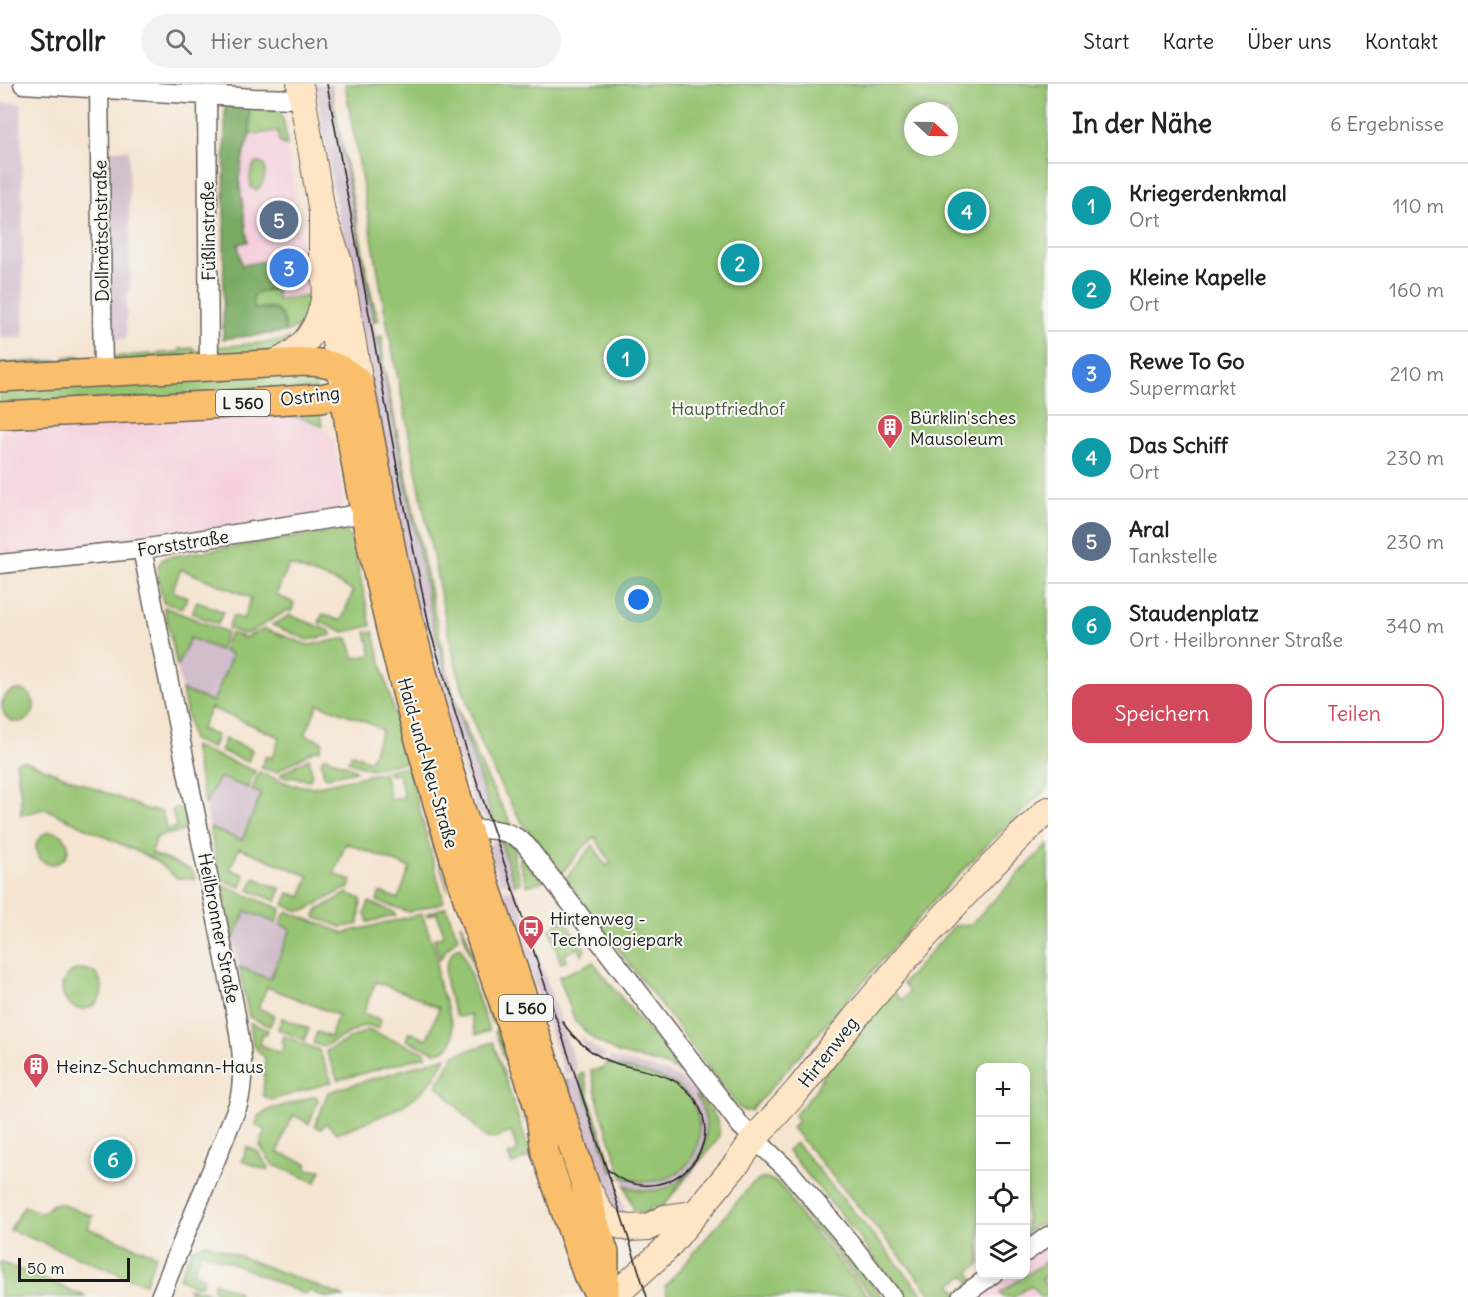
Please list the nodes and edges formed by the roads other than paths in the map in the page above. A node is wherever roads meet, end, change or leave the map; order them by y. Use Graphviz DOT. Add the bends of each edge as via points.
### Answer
graph roads {
  1 [pos="23,84"];
  2 [pos="99,89"];
  3 [pos="301,91"];
  4 [pos="207,94"];
  5 [pos="335,286"];
  6 [pos="274,363"];
  7 [pos="209,368"];
  8 [pos="103,374"];
  9 [pos="0,378"];
  10 [pos="348,382"];
  11 [pos="0,415"];
  12 [pos="365,513"];
  13 [pos="142,549"];
  14 [pos="0,564"];
  15 [pos="1048,810"];
  16 [pos="468,831"];
  17 [pos="754,1139"];
  18 [pos="585,1184"];
  19 [pos="695,1214"];
  20 [pos="1048,1236"];
  21 [pos="1030,1249"];
  22 [pos="987,1279"];
  23 [pos="630,1288"];
  24 [pos="160,1297"];
  25 [pos="603,1297"];
  26 [pos="613,1297"];
  27 [pos="891,1297"];
  28 [pos="961,1297"];
  1 -- 2 [label="street"];
  2 -- 4 [label="street"];
  2 -- 8 [label="street, Dollmätschstraße"];
  3 -- 4 [label="street"];
  3 -- 5 [label="street, Haid-und-Neu-Straße" via="322,212 339,262"];
  4 -- 7 [label="street, Füßlinstraße"];
  5 -- 6 [label="street" via="306,341"];
  5 -- 10 [label="street, Haid-und-Neu-Straße"];
  6 -- 7 [label="main road, Ostring / L 560"];
  6 -- 10 [label="main road, Ostring / L 560" via="329,363"];
  7 -- 8 [label="main road, Ostring / L 560"];
  8 -- 9 [label="main road, Ostring / L 560"];
  10 -- 11 [label="main road, Ostring / L 560" via="321,398"];
  10 -- 12 [label="main road, Haid-und-Neu-Straße / L 560"];
  10 -- 16 [label="main road, Haid-und-Neu-Straße / L 560" via="438,731"];
  12 -- 13 [label="street, Forststraße"];
  12 -- 25 [label="main road, Haid-und-Neu-Straße / L 560" via="404,678 457,866 539,1110 545,1152 587,1275"];
  13 -- 14 [label="street, Forststraße"];
  13 -- 24 [label="street, Heilbronner Straße" via="242,1053 238,1105"];
  15 -- 17 [label="street, Hirtenweg" via="921,941"];
  16 -- 17 [label="street" via="504,832 526,845 718,1098"];
  16 -- 18 [label="main road, Haid-und-Neu-Straße / L 560"];
  17 -- 19 [label="street, Hirtenweg"];
  17 -- 27 [label="street" via="789,1171"];
  18 -- 19 [label="street" via="598,1210 614,1224 642,1228 665,1218"];
  18 -- 25 [label="main road, Haid-und-Neu-Straße / L 560" via="605,1253"];
  19 -- 23 [label="street, Hirtenweg"];
  20 -- 21 [label="street"];
  22 -- 28 [label="street"];
  23 -- 26 [label="street, Hirtenweg"];
}
